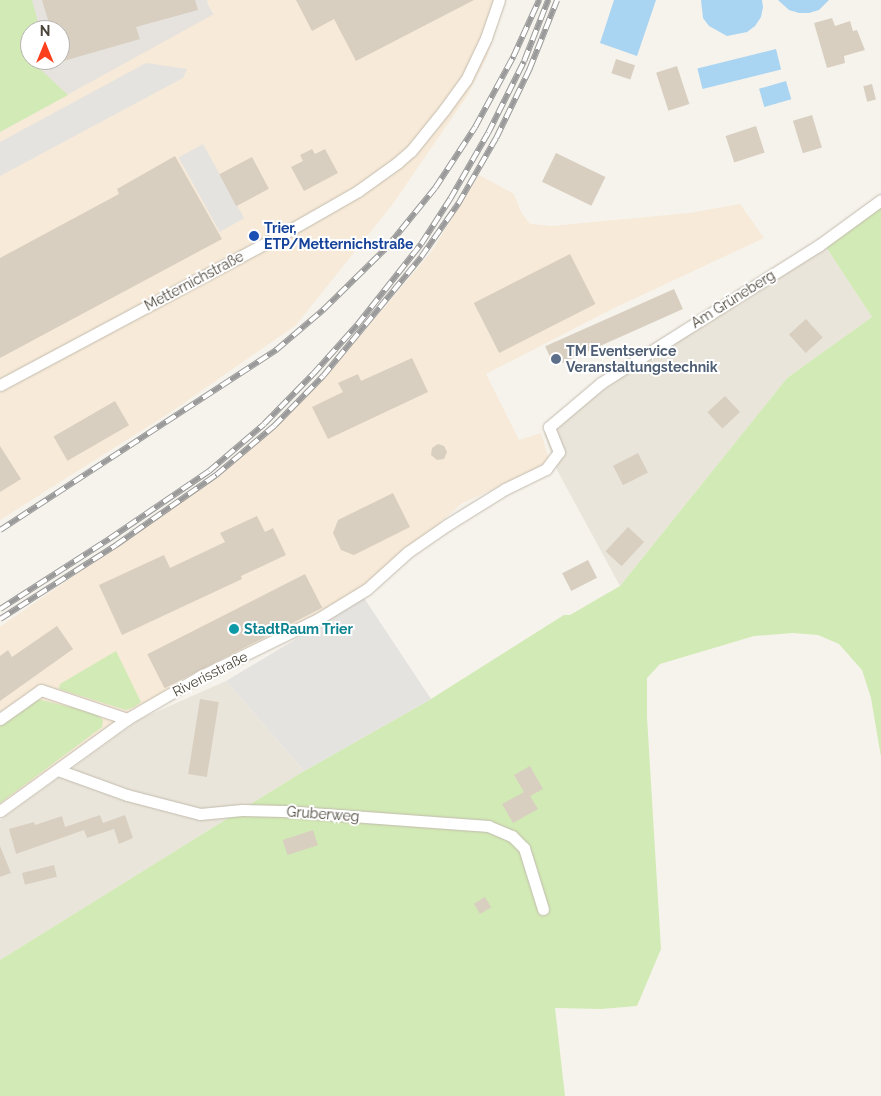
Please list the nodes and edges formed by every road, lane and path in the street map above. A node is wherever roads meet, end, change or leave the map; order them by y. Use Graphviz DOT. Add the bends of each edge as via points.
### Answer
graph roads {
  1 [pos="499,0"];
  2 [pos="881,200"];
  3 [pos="0,385"];
  4 [pos="497,494"];
  5 [pos="127,718"];
  6 [pos="0,719"];
  7 [pos="58,770"];
  8 [pos="0,811"];
  9 [pos="543,909"];
  1 -- 3 [label="street, Metternichstraße" via="466,80 397,163 358,191 290,230"];
  2 -- 4 [label="street, Am Grüneberg" via="818,246 601,383 549,426 559,452 546,469"];
  4 -- 5 [label="street, Riverisstraße" via="414,547 382,578 353,598"];
  5 -- 6 [label="street" via="41,690"];
  5 -- 7 [label="street, Riverisstraße"];
  7 -- 8 [label="street, Riverisstraße"];
  7 -- 9 [label="street, Gruberweg" via="127,795 200,814 283,811 488,826 512,836 524,848"];
}
